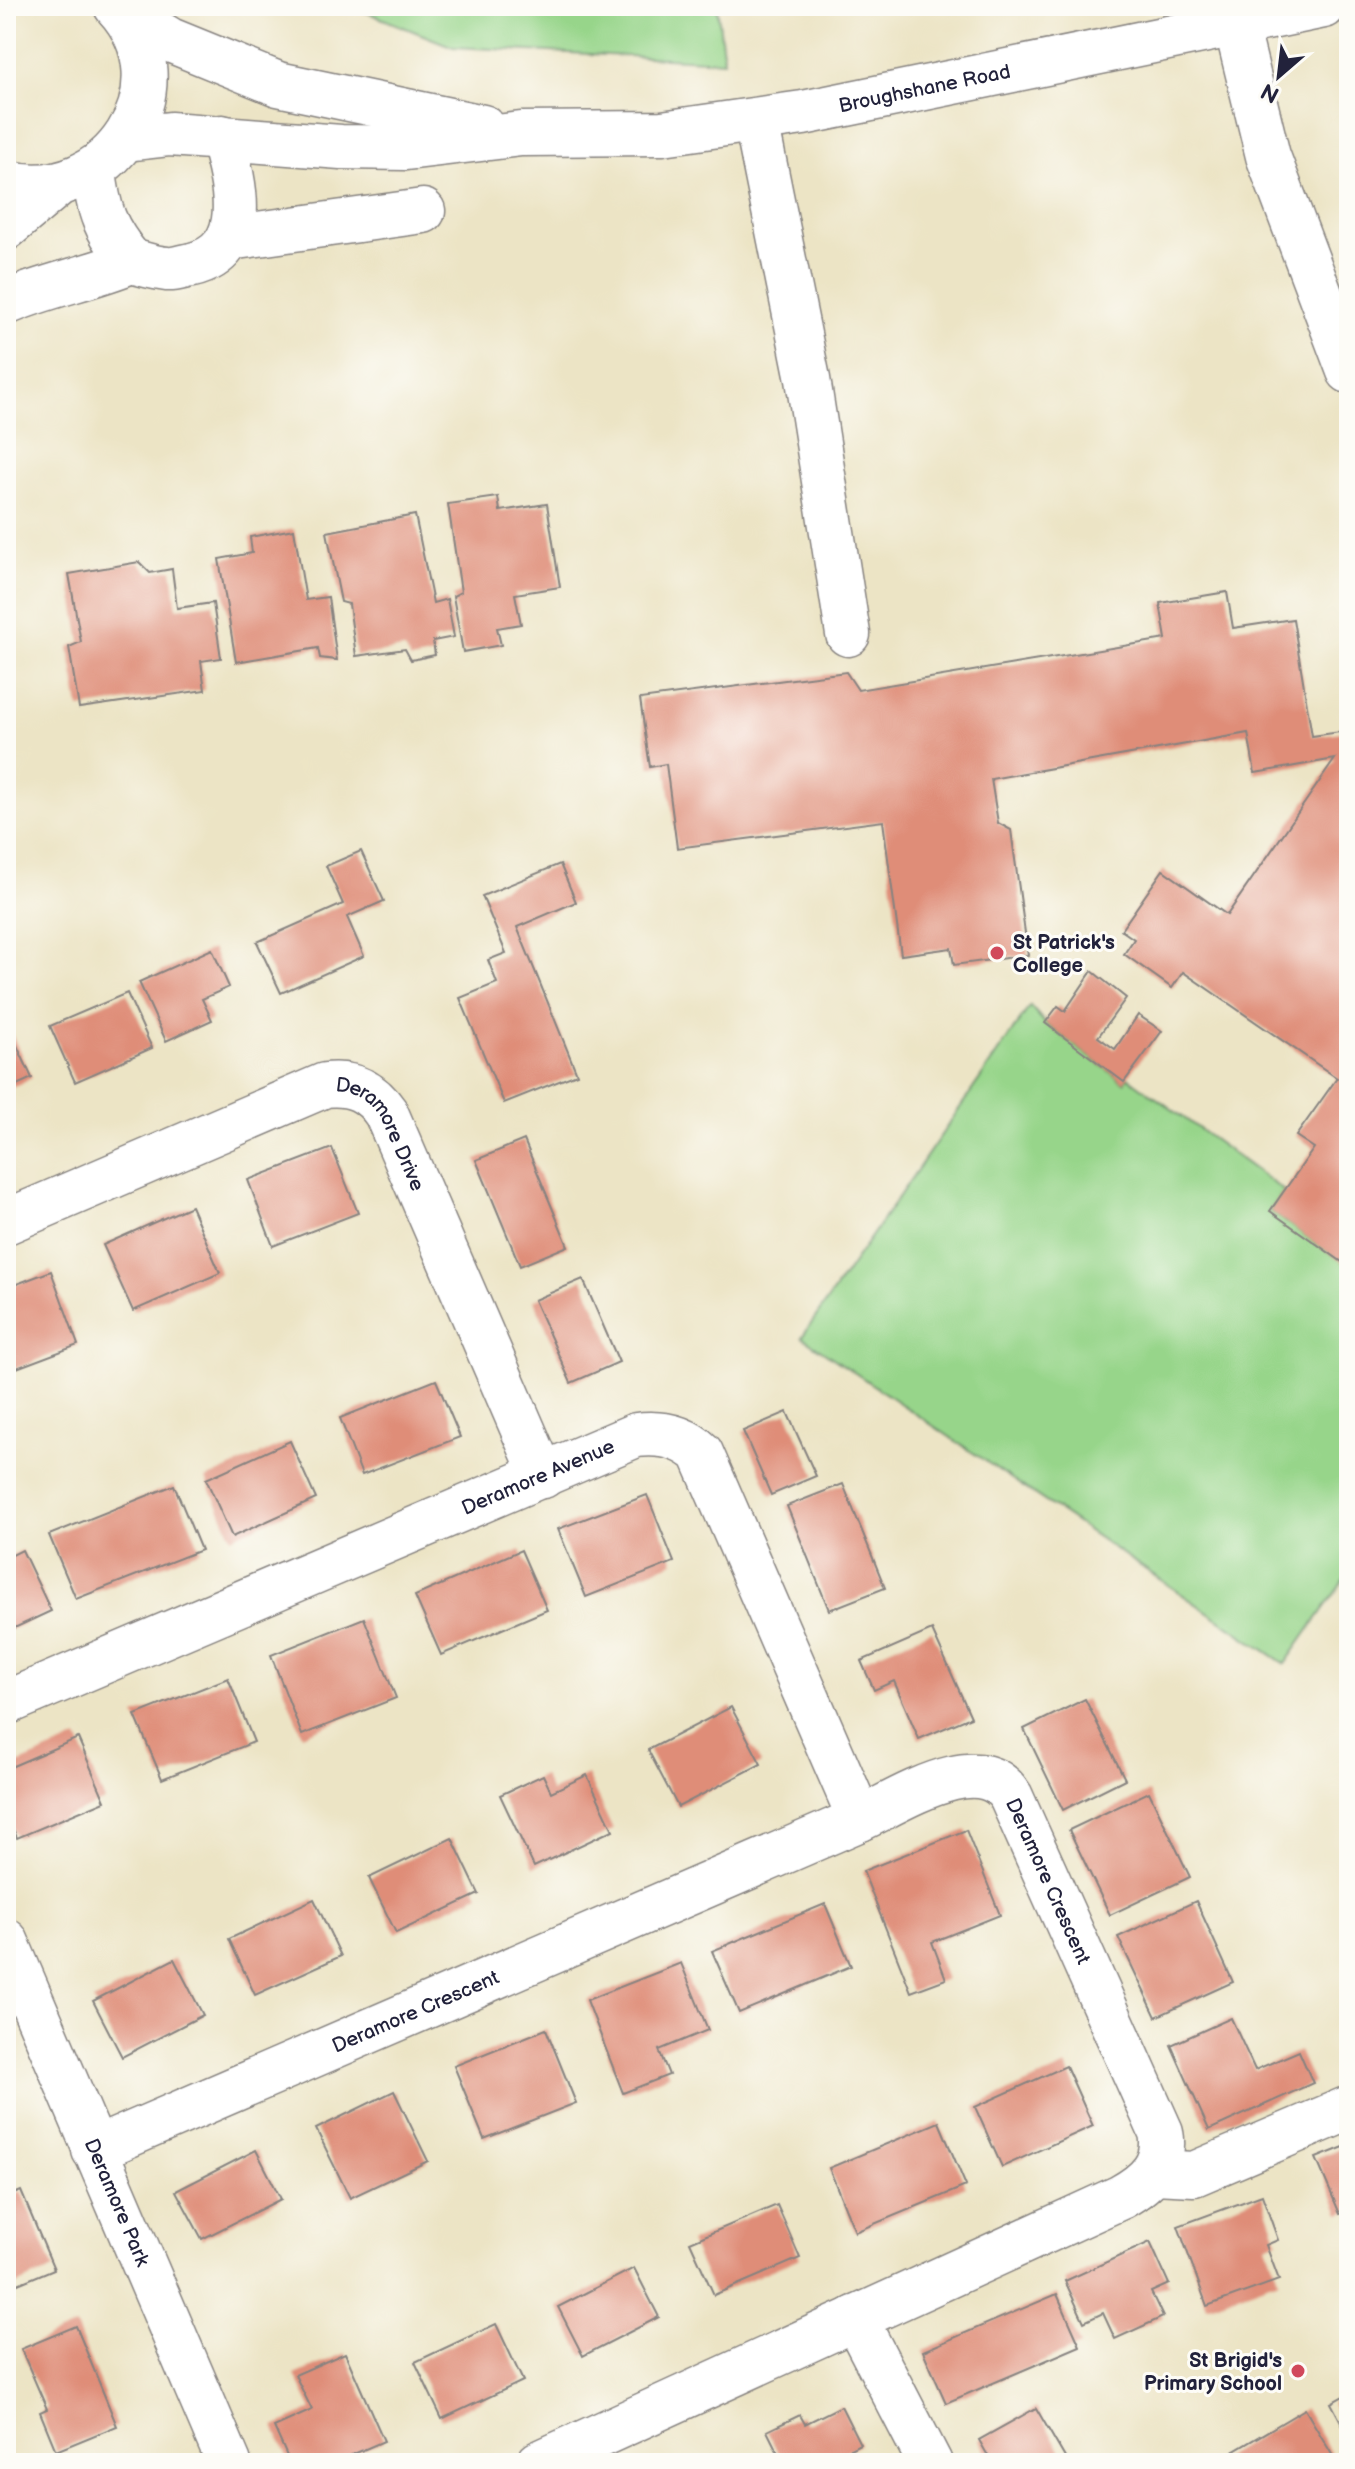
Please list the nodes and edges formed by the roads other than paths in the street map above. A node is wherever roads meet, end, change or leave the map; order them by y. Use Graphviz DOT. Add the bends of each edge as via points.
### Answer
graph roads {
  1 [pos="1324,6"];
  2 [pos="118,8"];
  3 [pos="1236,25"];
  4 [pos="756,121"];
  5 [pos="521,134"];
  6 [pos="222,137"];
  7 [pos="126,139"];
  8 [pos="75,178"];
  9 [pos="6,182"];
  10 [pos="423,211"];
  11 [pos="6,228"];
  12 [pos="229,238"];
  13 [pos="131,261"];
  14 [pos="6,303"];
  15 [pos="1349,371"];
  16 [pos="848,634"];
  17 [pos="6,1222"];
  18 [pos="543,1476"];
  19 [pos="6,1703"];
  20 [pos="860,1819"];
  21 [pos="6,1941"];
  22 [pos="1349,2108"];
  23 [pos="94,2150"];
  24 [pos="1154,2172"];
  25 [pos="855,2318"];
  26 [pos="229,2463"];
  27 [pos="539,2463"];
  28 [pos="930,2463"];
  1 -- 3 [label="street, Broughshane Road"];
  2 -- 5 [label="street" via="170,40 278,84"];
  2 -- 7 [label="street" via="137,39 145,73 141,108"];
  3 -- 4 [label="street, Broughshane Road"];
  3 -- 15 [label="street" via="1268,156"];
  4 -- 5 [label="street, Broughshane Road" via="662,133"];
  4 -- 16 [label="street" via="808,379"];
  5 -- 6 [label="street" via="406,148"];
  6 -- 7 [label="street" via="170,134"];
  6 -- 12 [label="street" via="236,199"];
  7 -- 8 [label="street" via="107,160"];
  8 -- 9 [label="street" via="23,187"];
  8 -- 11 [label="street"];
  8 -- 13 [label="street" via="97,198 110,235"];
  10 -- 12 [label="street"];
  12 -- 13 [label="street" via="207,261 170,270"];
  13 -- 14 [label="street"];
  17 -- 18 [label="street, Deramore Drive" via="325,1085 364,1090 386,1113"];
  18 -- 19 [label="street, Deramore Avenue"];
  18 -- 20 [label="street, Deramore Avenue" via="636,1435 675,1437 701,1453"];
  20 -- 23 [label="street, Deramore Crescent"];
  20 -- 24 [label="street, Deramore Crescent" via="957,1776 981,1776 1003,1786 1161,2132 1162,2155"];
  21 -- 23 [label="street, Deramore Park"];
  22 -- 24 [label="street" via="1194,2174"];
  23 -- 26 [label="street, Deramore Park"];
  24 -- 25 [label="street" via="1121,2197"];
  25 -- 27 [label="street"];
  25 -- 28 [label="street"];
}
